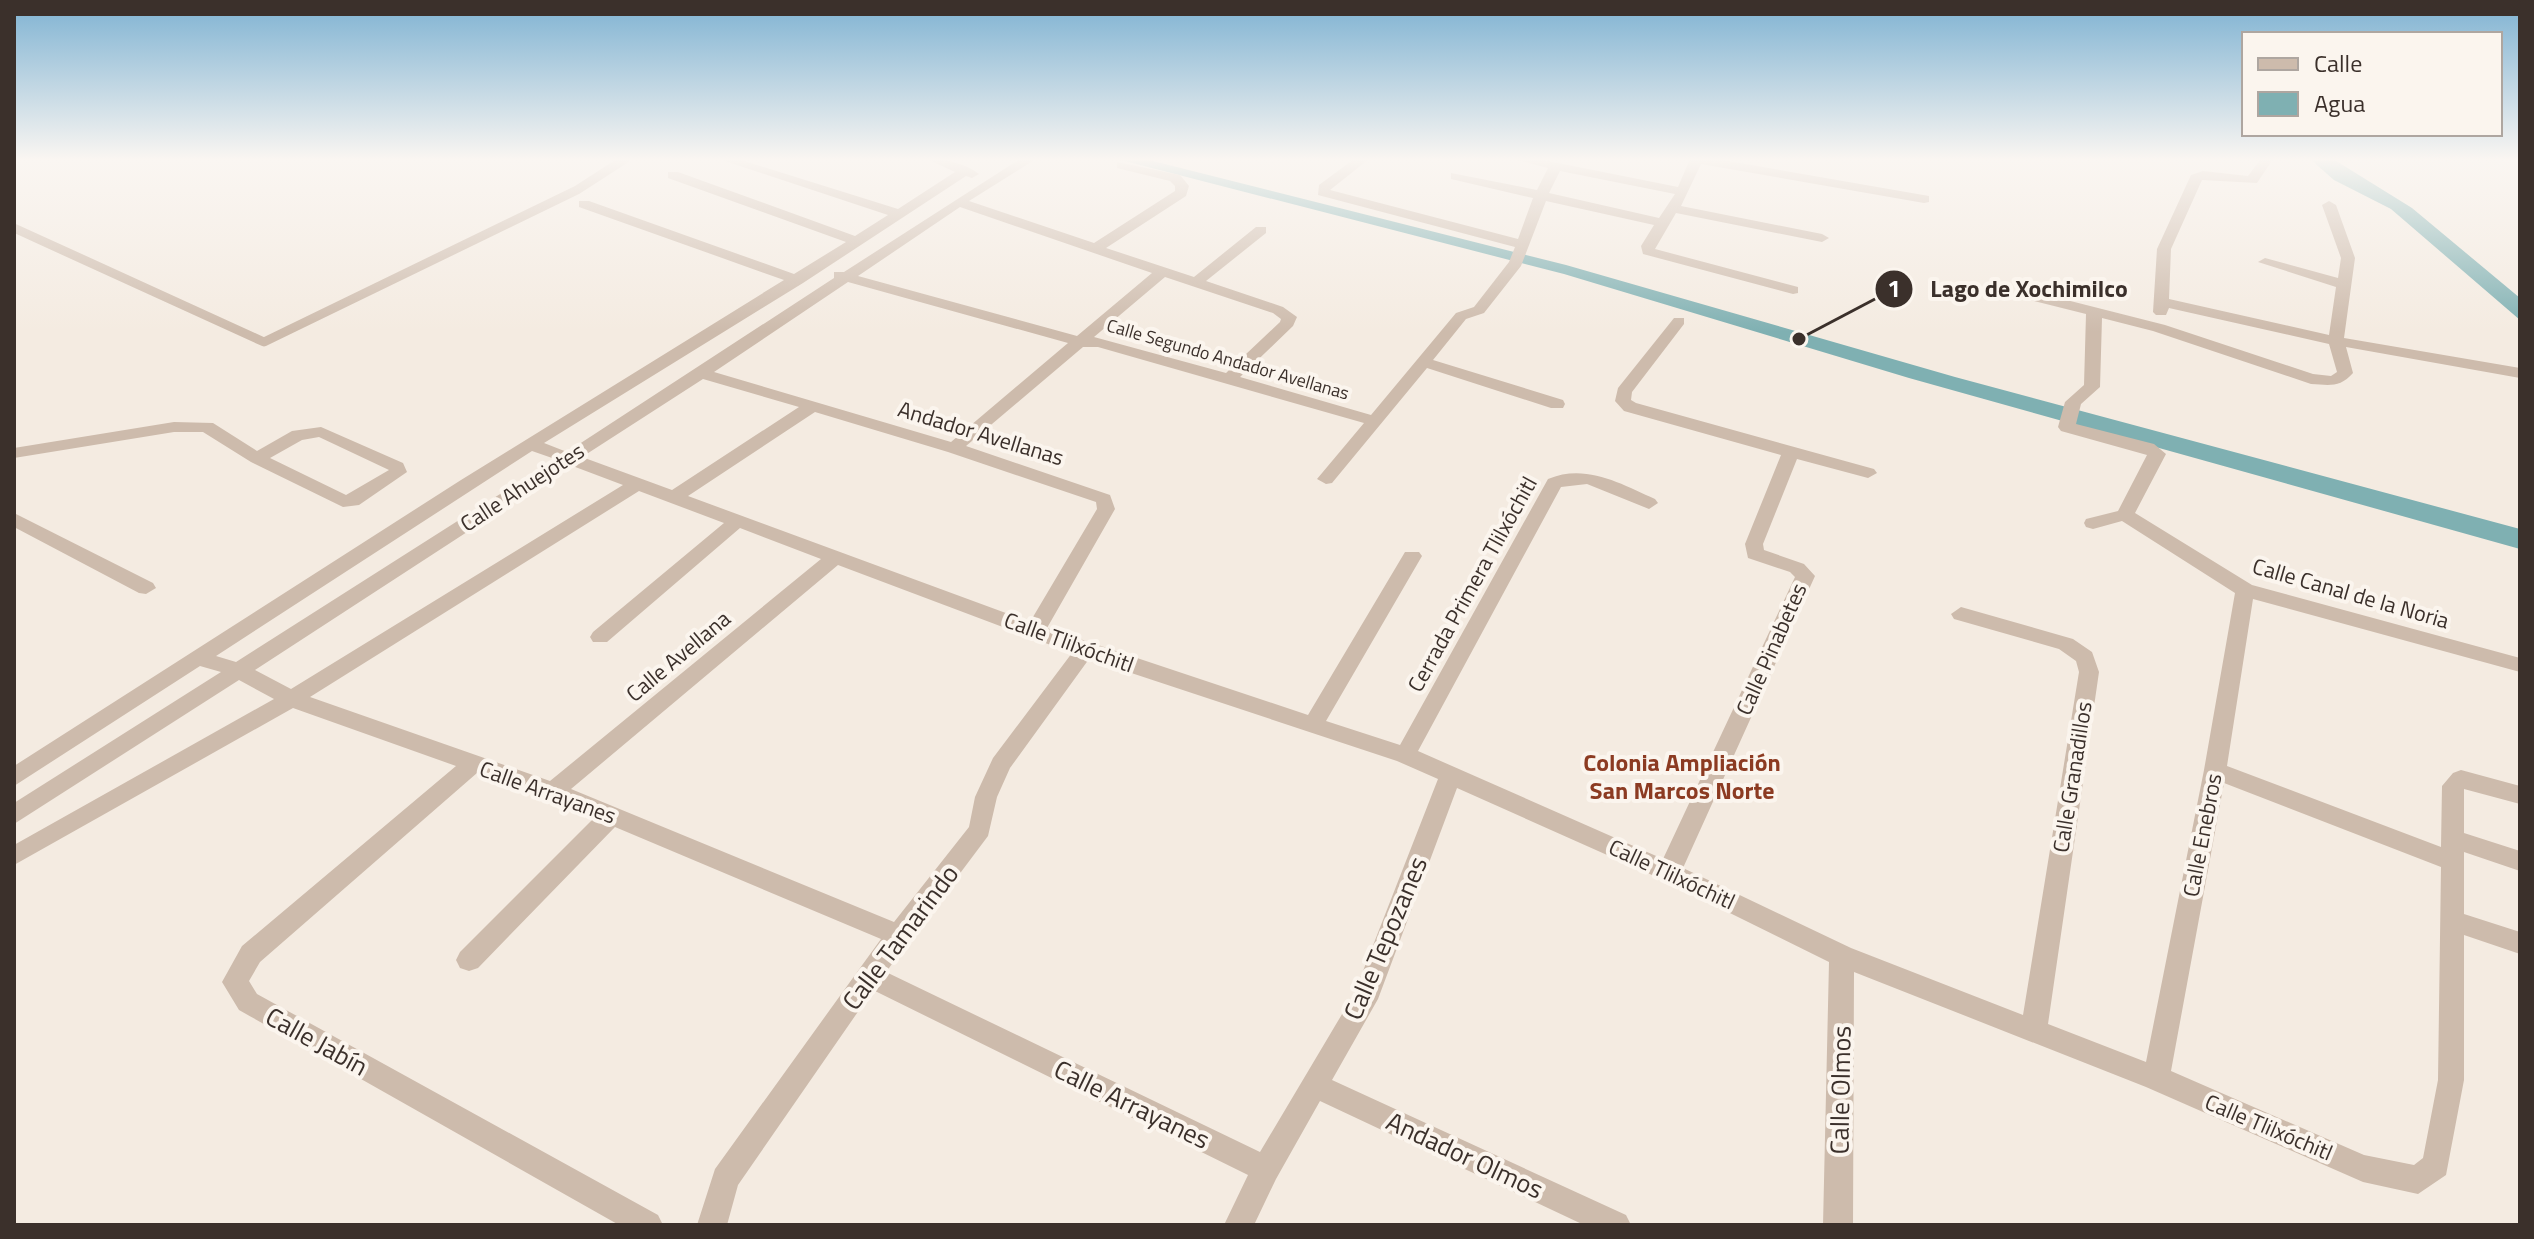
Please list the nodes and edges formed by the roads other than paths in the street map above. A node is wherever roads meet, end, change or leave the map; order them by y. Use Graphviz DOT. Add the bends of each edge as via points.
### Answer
graph roads {
  1 [pos="522,217"];
  2 [pos="620,217"];
  3 [pos="790,217"];
  4 [pos="896,217"];
  5 [pos="939,217"];
  6 [pos="1002,217"];
  7 [pos="1144,217"];
  8 [pos="1404,217"];
  9 [pos="1533,217"];
  10 [pos="1635,217"];
  11 [pos="1666,217"];
  12 [pos="1716,217"];
  13 [pos="2179,217"];
  14 [pos="2333,217"];
  15 [pos="1662,223"];
  16 [pos="14,228"];
  17 [pos="1261,230"];
  18 [pos="1822,238"];
  19 [pos="857,241"];
  20 [pos="1096,248"];
  21 [pos="1520,252"];
  22 [pos="2265,262"];
  23 [pos="816,269"];
  24 [pos="1163,271"];
  25 [pos="847,277"];
  26 [pos="798,280"];
  27 [pos="1196,282"];
  28 [pos="2345,285"];
  29 [pos="1793,290"];
  30 [pos="2027,295"];
  31 [pos="2163,302"];
  32 [pos="2094,312"];
  33 [pos="1679,321"];
  34 [pos="2159,328"];
  35 [pos="2336,341"];
  36 [pos="1082,342"];
  37 [pos="1423,362"];
  38 [pos="701,373"];
  39 [pos="2520,373"];
  40 [pos="1229,379"];
  41 [pos="1557,404"];
  42 [pos="811,407"];
  43 [pos="1375,421"];
  44 [pos="530,444"];
  45 [pos="954,448"];
  46 [pos="1791,452"];
  47 [pos="14,453"];
  48 [pos="257,458"];
  49 [pos="566,459"];
  50 [pos="1868,473"];
  51 [pos="1326,479"];
  52 [pos="635,485"];
  53 [pos="673,498"];
  54 [pos="1649,503"];
  55 [pos="2125,515"];
  56 [pos="14,519"];
  57 [pos="737,521"];
  58 [pos="2093,523"];
  59 [pos="1412,556"];
  60 [pos="834,558"];
  61 [pos="146,588"];
  62 [pos="2245,590"];
  63 [pos="1961,614"];
  64 [pos="1036,630"];
  65 [pos="600,637"];
  66 [pos="1085,650"];
  67 [pos="196,657"];
  68 [pos="2520,665"];
  69 [pos="236,669"];
  70 [pos="291,699"];
  71 [pos="1313,725"];
  72 [pos="1405,755"];
  73 [pos="472,765"];
  74 [pos="17,770"];
  75 [pos="2215,770"];
  76 [pos="1451,773"];
  77 [pos="553,791"];
  78 [pos="2520,795"];
  79 [pos="14,815"];
  80 [pos="612,815"];
  81 [pos="2453,850"];
  82 [pos="14,856"];
  83 [pos="2520,861"];
  84 [pos="1669,872"];
  85 [pos="2452,920"];
  86 [pos="898,935"];
  87 [pos="2520,943"];
  88 [pos="1842,956"];
  89 [pos="469,960"];
  90 [pos="869,976"];
  91 [pos="2034,1029"];
  92 [pos="2156,1078"];
  93 [pos="1314,1085"];
  94 [pos="1266,1169"];
  95 [pos="718,1222"];
  96 [pos="648,1225"];
  97 [pos="1239,1225"];
  98 [pos="1616,1225"];
  99 [pos="1838,1225"];
  1 -- 16 [label="lane" via="264,342"];
  2 -- 26 [label="street"];
  3 -- 19 [label="street"];
  4 -- 19 [label="street, Calle Ahuejotes"];
  5 -- 25 [label="street, Calle Ahuejotes"];
  6 -- 20 [label="street"];
  7 -- 20 [label="street"];
  8 -- 21 [label="street"];
  9 -- 21 [label="street"];
  10 -- 15 [label="street"];
  11 -- 15 [label="street"];
  12 -- 18 [label="street"];
  13 -- 31 [label="street" via="2164,249"];
  14 -- 28 [label="street" via="2348,258"];
  15 -- 29 [label="street" via="1648,251"];
  17 -- 27 [label="street"];
  19 -- 23 [label="street, Calle Ahuejotes"];
  20 -- 24 [label="street"];
  21 -- 37 [label="street" via="1479,310 1461,316"];
  22 -- 28 [label="street"];
  23 -- 25 [label="street, Calle Segundo Andador Avellanas"];
  23 -- 26 [label="street, Calle Ahuejotes"];
  24 -- 27 [label="street"];
  24 -- 36 [label="street"];
  25 -- 36 [label="street, Calle Segundo Andador Avellanas"];
  25 -- 38 [label="street, Calle Ahuejotes"];
  26 -- 44 [label="street, Calle Ahuejotes"];
  27 -- 40 [label="street" via="1289,317"];
  28 -- 35 [label="street"];
  30 -- 32 [label="street"];
  31 -- 34 [label="street"];
  31 -- 35 [label="street"];
  32 -- 34 [label="street"];
  32 -- 55 [label="street" via="2092,387 2073,402 2067,427 2157,454"];
  33 -- 46 [label="street" via="1624,392 1623,401"];
  34 -- 35 [label="street" via="2311,379 2335,381 2345,373"];
  35 -- 39 [label="street"];
  36 -- 40 [label="street, Calle Segundo Andador Avellanas" via="1099,342"];
  36 -- 45 [label="street"];
  37 -- 41 [label="street"];
  37 -- 43 [label="street"];
  38 -- 42 [label="street, Andador Avellanas"];
  38 -- 49 [label="street, Calle Ahuejotes"];
  40 -- 43 [label="street, Calle Segundo Andador Avellanas"];
  42 -- 45 [label="street, Andador Avellanas"];
  42 -- 53 [label="street"];
  43 -- 51 [label="street"];
  44 -- 49 [label="street, Calle Tlilxóchitl"];
  44 -- 67 [label="street, Calle Ahuejotes"];
  45 -- 64 [label="street, Andador Avellanas" via="1104,499 1106,509"];
  46 -- 50 [label="street"];
  46 -- 84 [label="street, Calle Pinabetes" via="1754,544 1755,554 1797,568 1805,576"];
  47 -- 48 [label="street" via="174,427 207,427"];
  48 -- 48 [label="street" via="348,502 398,472 321,432 298,435"];
  49 -- 52 [label="street, Calle Tlilxóchitl"];
  49 -- 69 [label="street, Calle Ahuejotes"];
  52 -- 53 [label="street, Calle Tlilxóchitl"];
  52 -- 70 [label="street"];
  53 -- 57 [label="street, Calle Tlilxóchitl"];
  54 -- 72 [label="street, Cerrada Primera Tlilxóchitl" via="1586,479 1563,477 1554,483"];
  55 -- 58 [label="street"];
  55 -- 62 [label="street, Calle Canal de la Noria"];
  56 -- 61 [label="street"];
  57 -- 60 [label="street, Calle Tlilxóchitl"];
  57 -- 65 [label="street"];
  59 -- 71 [label="street"];
  60 -- 64 [label="street, Calle Tlilxóchitl"];
  60 -- 77 [label="street, Calle Avellana"];
  62 -- 68 [label="street, Calle Canal de la Noria"];
  62 -- 75 [label="street, Calle Enebros"];
  63 -- 91 [label="street, Calle Granadillos" via="2066,644 2085,657 2089,672"];
  64 -- 66 [label="street, Calle Tlilxóchitl"];
  66 -- 71 [label="street, Calle Tlilxóchitl"];
  66 -- 86 [label="street, Calle Tamarindo" via="1001,764 986,797 980,830"];
  67 -- 69 [label="street, Calle Arrayanes"];
  67 -- 74 [label="street, Calle Ahuejotes"];
  69 -- 70 [label="street, Calle Arrayanes"];
  69 -- 79 [label="street, Calle Ahuejotes"];
  70 -- 73 [label="street, Calle Arrayanes"];
  70 -- 82 [label="street"];
  71 -- 72 [label="street, Calle Tlilxóchitl"];
  72 -- 76 [label="street, Calle Tlilxóchitl"];
  73 -- 77 [label="street, Calle Arrayanes"];
  73 -- 96 [label="street, Calle Jabín" via="251,954 235,982 248,1002"];
  75 -- 81 [label="street"];
  75 -- 92 [label="street, Calle Enebros"];
  76 -- 84 [label="street, Calle Tlilxóchitl"];
  76 -- 93 [label="street, Calle Tepozanes" via="1365,999"];
  77 -- 80 [label="street, Calle Arrayanes"];
  78 -- 81 [label="street, Calle Tlilxóchitl" via="2461,779 2453,786"];
  80 -- 86 [label="street, Calle Arrayanes"];
  80 -- 89 [label="street"];
  81 -- 83 [label="street"];
  81 -- 85 [label="street, Calle Tlilxóchitl"];
  84 -- 88 [label="street, Calle Tlilxóchitl"];
  85 -- 87 [label="street"];
  85 -- 92 [label="street, Calle Tlilxóchitl" via="2451,1080 2436,1165 2418,1180 2363,1168"];
  86 -- 90 [label="street, Calle Tamarindo"];
  88 -- 91 [label="street, Calle Tlilxóchitl"];
  88 -- 99 [label="street, Calle Olmos"];
  90 -- 94 [label="street, Calle Arrayanes"];
  90 -- 95 [label="street, Calle Tamarindo" via="725,1179"];
  91 -- 92 [label="street, Calle Tlilxóchitl"];
  93 -- 94 [label="street, Calle Tepozanes"];
  93 -- 98 [label="street, Andador Olmos"];
  94 -- 97 [label="street, Calle Tepozanes"];
}
